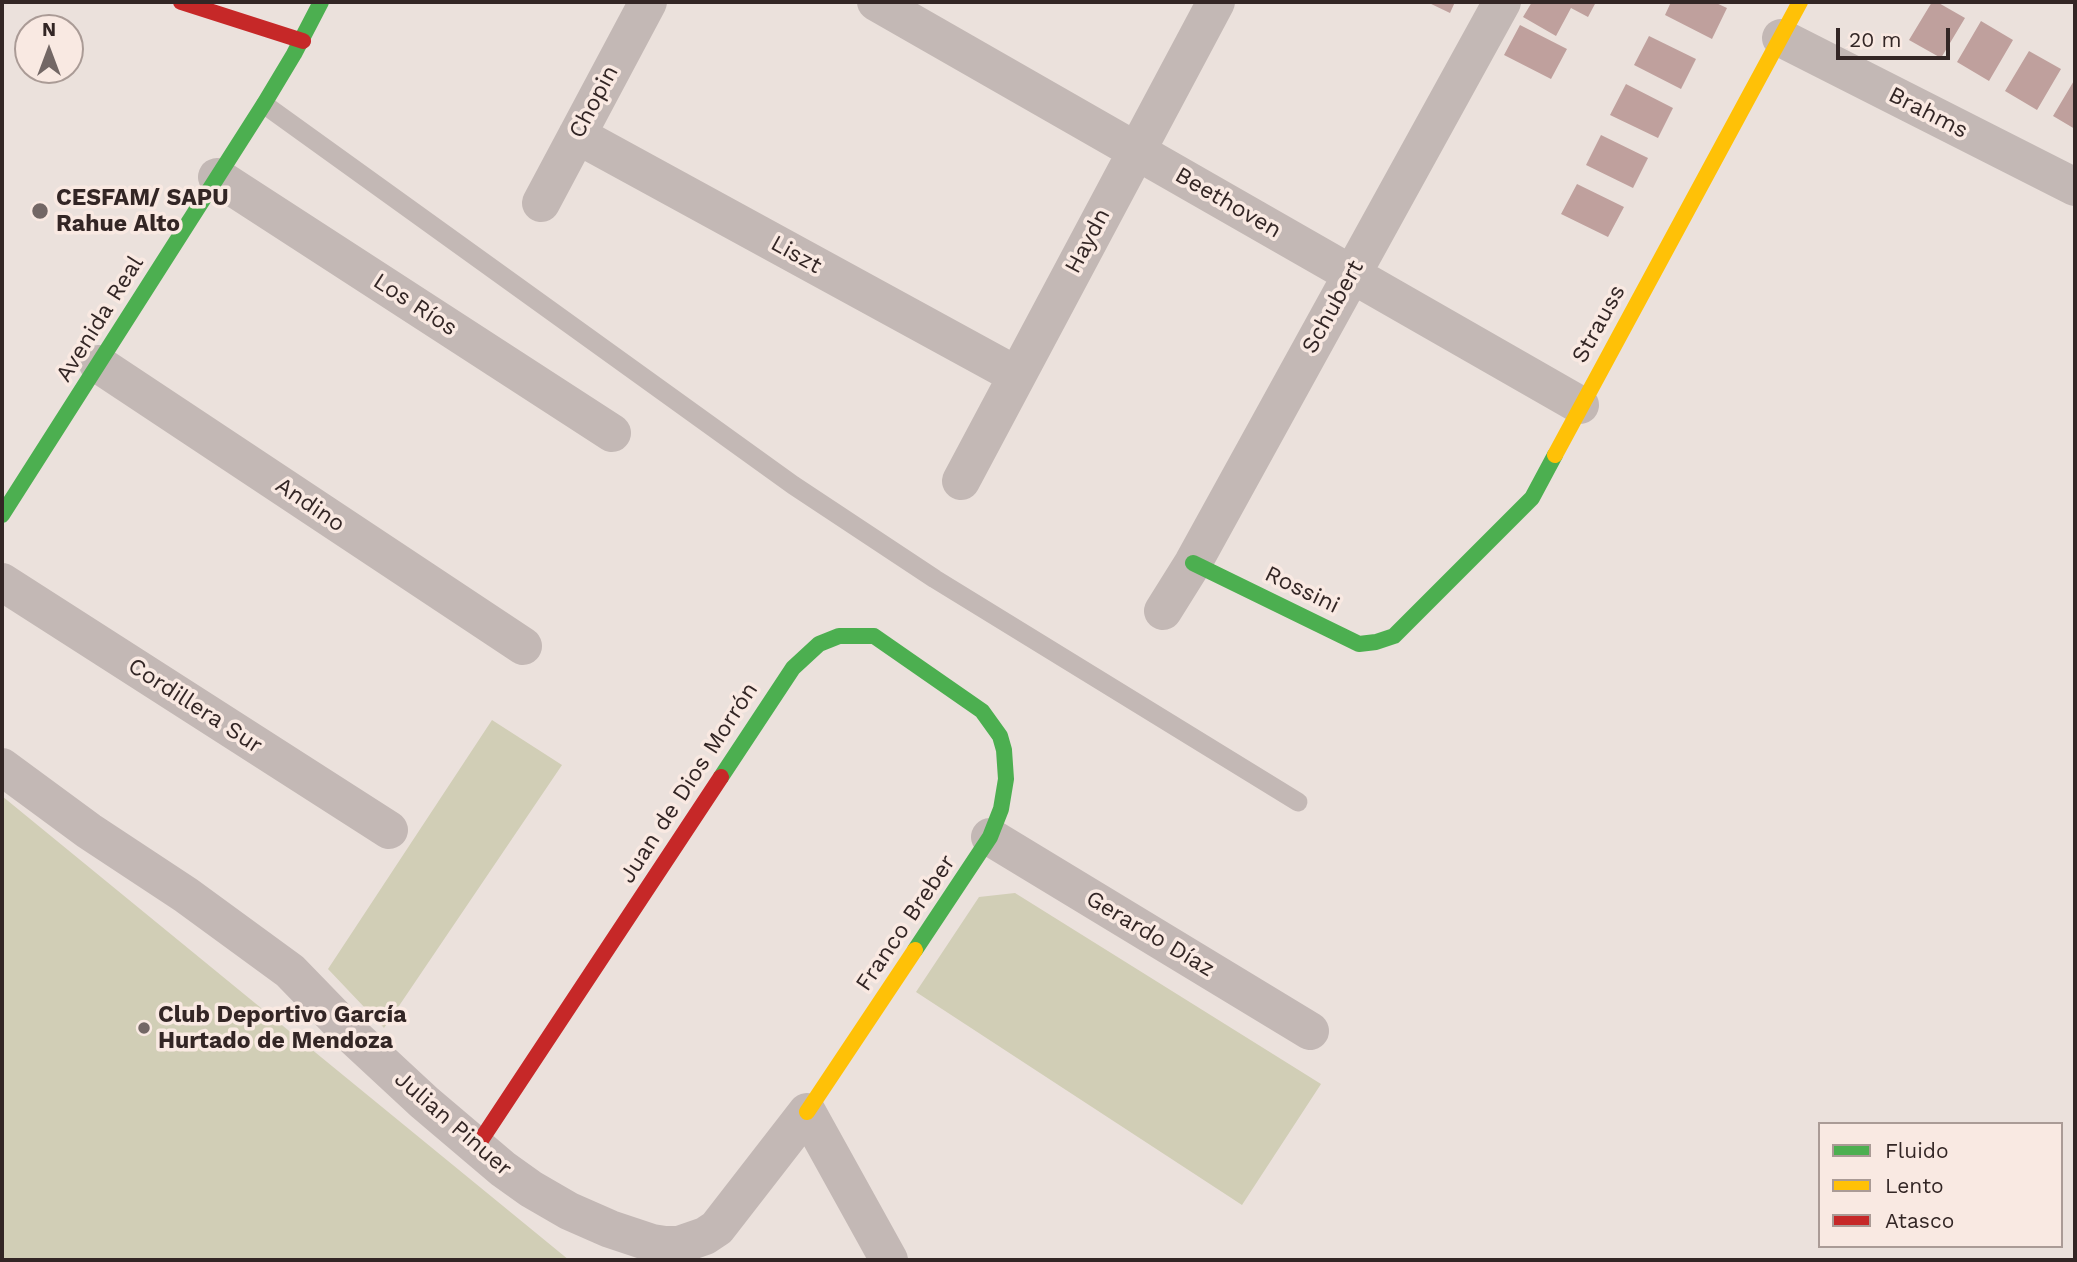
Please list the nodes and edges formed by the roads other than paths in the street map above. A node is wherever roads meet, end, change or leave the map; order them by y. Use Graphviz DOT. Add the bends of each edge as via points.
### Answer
graph roads {
  1 [pos="181,2"];
  2 [pos="321,2"];
  3 [pos="648,2"];
  4 [pos="876,2"];
  5 [pos="1216,2"];
  6 [pos="1502,2"];
  7 [pos="1800,2"];
  8 [pos="931,15"];
  9 [pos="1781,38"];
  10 [pos="303,41"];
  11 [pos="265,105"];
  12 [pos="577,135"];
  13 [pos="1136,151"];
  14 [pos="217,177"];
  15 [pos="2075,187"];
  16 [pos="541,203"];
  17 [pos="1351,274"];
  18 [pos="98,364"];
  19 [pos="1016,375"];
  20 [pos="1580,405"];
  21 [pos="612,433"];
  22 [pos="961,481"];
  23 [pos="2,516"];
  24 [pos="1193,563"];
  25 [pos="2,582"];
  26 [pos="1163,611"];
  27 [pos="1394,636"];
  28 [pos="523,646"];
  29 [pos="1004,746"];
  30 [pos="2,767"];
  31 [pos="1298,802"];
  32 [pos="389,830"];
  33 [pos="990,836"];
  34 [pos="1310,1031"];
  35 [pos="807,1112"];
  36 [pos="477,1146"];
  37 [pos="697,1251"];
  38 [pos="889,1260"];
  1 -- 10 [label="street"];
  2 -- 10 [label="street, Avenida Real"];
  3 -- 12 [label="street, Chopin"];
  4 -- 8 [label="street, Beethoven"];
  5 -- 13 [label="street, Haydn"];
  6 -- 17 [label="street, Schubert"];
  7 -- 9 [label="street, Strauss"];
  8 -- 13 [label="street, Beethoven"];
  9 -- 15 [label="street, Brahms"];
  9 -- 20 [label="street, Strauss"];
  10 -- 11 [label="street, Avenida Real"];
  11 -- 14 [label="street, Avenida Real"];
  11 -- 31 [label="lane" via="793,485 934,579"];
  12 -- 16 [label="street, Chopin"];
  12 -- 19 [label="street, Liszt"];
  13 -- 17 [label="street, Beethoven"];
  13 -- 19 [label="street, Haydn"];
  14 -- 18 [label="street, Avenida Real"];
  14 -- 21 [label="street, Los Ríos"];
  17 -- 20 [label="street, Beethoven"];
  17 -- 24 [label="street, Schubert"];
  18 -- 23 [label="street, Avenida Real"];
  18 -- 28 [label="street, Andino"];
  19 -- 22 [label="street, Haydn"];
  20 -- 27 [label="street, Strauss" via="1532,498"];
  24 -- 26 [label="street, Schubert"];
  24 -- 27 [label="street, Rossini" via="1359,644"];
  25 -- 32 [label="street, Cordillera Sur"];
  29 -- 33 [label="street, Franco Breber" via="1006,787"];
  29 -- 36 [label="street, Juan de Dios Morrón" via="975,705 874,636 844,634 803,655"];
  30 -- 36 [label="street, Julian Pinuer" via="290,971 355,1038"];
  33 -- 34 [label="street, Gerardo Díaz"];
  33 -- 35 [label="street, Franco Breber"];
  35 -- 37 [label="street, Julian Pinuer"];
  35 -- 38 [label="street"];
  36 -- 37 [label="street, Julian Pinuer" via="531,1189 569,1211 610,1230"];
}
